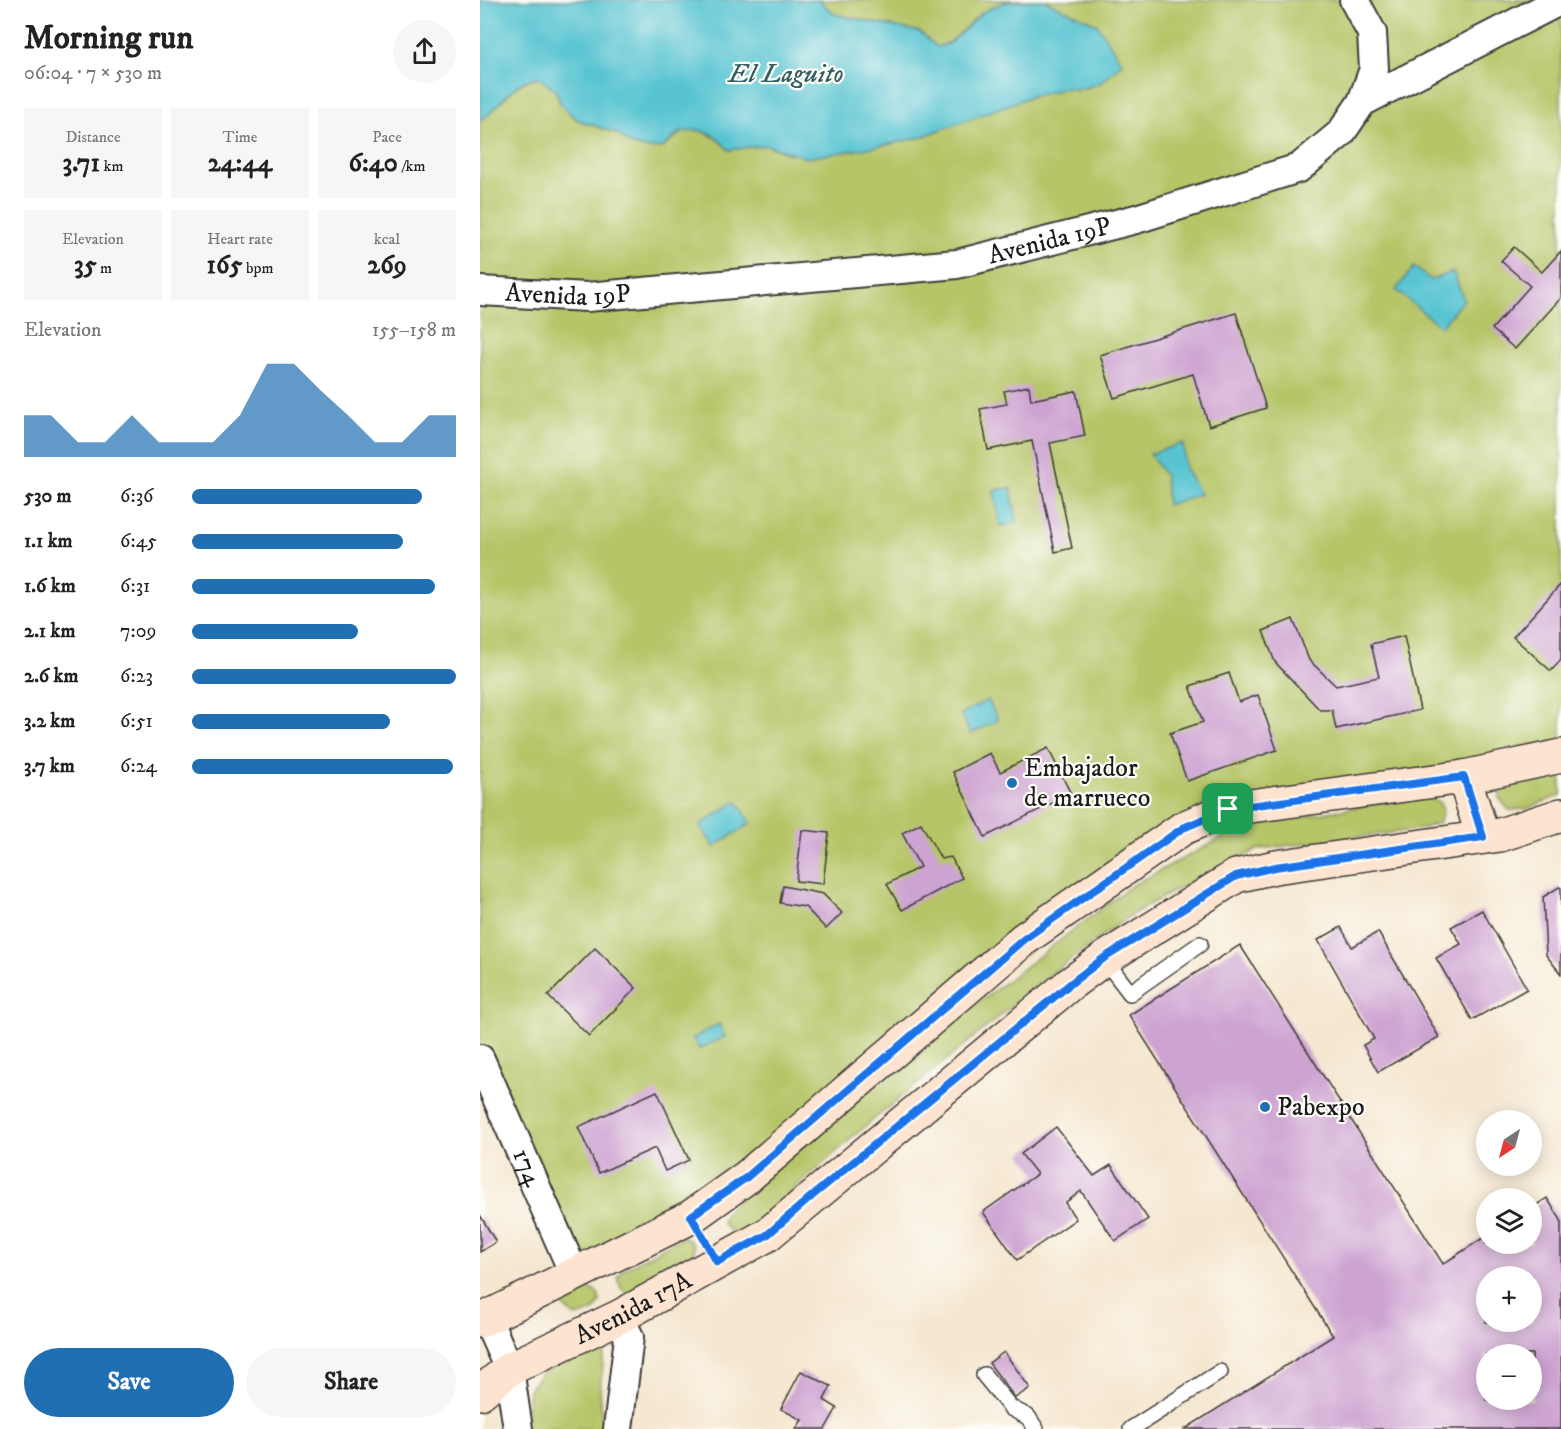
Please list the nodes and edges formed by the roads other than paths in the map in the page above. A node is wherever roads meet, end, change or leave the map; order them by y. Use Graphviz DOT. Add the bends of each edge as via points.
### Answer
graph roads {
  1 [pos="1354,0"];
  2 [pos="1561,0"];
  3 [pos="1362,102"];
  4 [pos="480,291"];
  5 [pos="1561,756"];
  6 [pos="1464,777"];
  7 [pos="1561,815"];
  8 [pos="1483,837"];
  9 [pos="1200,944"];
  10 [pos="1104,958"];
  11 [pos="480,1059"];
  12 [pos="691,1216"];
  13 [pos="717,1262"];
  14 [pos="575,1276"];
  15 [pos="619,1317"];
  16 [pos="483,1319"];
  17 [pos="509,1369"];
  18 [pos="1220,1372"];
  19 [pos="984,1375"];
  20 [pos="480,1394"];
  21 [pos="518,1429"];
  22 [pos="618,1429"];
  23 [pos="1036,1429"];
  24 [pos="1131,1429"];
  1 -- 3 [label="street" via="1372,33 1374,69"];
  2 -- 3 [label="street, Avenida 19P"];
  3 -- 4 [label="street, Avenida 19P" via="1341,133 1299,168 1136,219 957,264 587,297"];
  5 -- 6 [label="main road, Avenida 17A"];
  6 -- 8 [label="main road"];
  6 -- 12 [label="main road, Avenida 17A" via="1228,809 1183,828 1024,939 747,1177"];
  7 -- 8 [label="main road, Avenida 17A"];
  8 -- 10 [label="main road, Avenida 17A" via="1236,876"];
  9 -- 10 [label="lane" via="1130,993"];
  10 -- 13 [label="main road, Avenida 17A" via="767,1235"];
  11 -- 14 [label="street, 174"];
  12 -- 13 [label="main road"];
  12 -- 14 [label="main road, Avenida 17A"];
  13 -- 15 [label="main road, Avenida 17A"];
  14 -- 16 [label="main road, Avenida 17A"];
  15 -- 17 [label="main road, Avenida 17A"];
  15 -- 22 [label="street" via="628,1336"];
  16 -- 17 [label="street"];
  17 -- 20 [label="main road, Avenida 17A"];
  17 -- 21 [label="street"];
  18 -- 24 [label="lane"];
  19 -- 23 [label="lane" via="1011,1408 1028,1417"];
}
